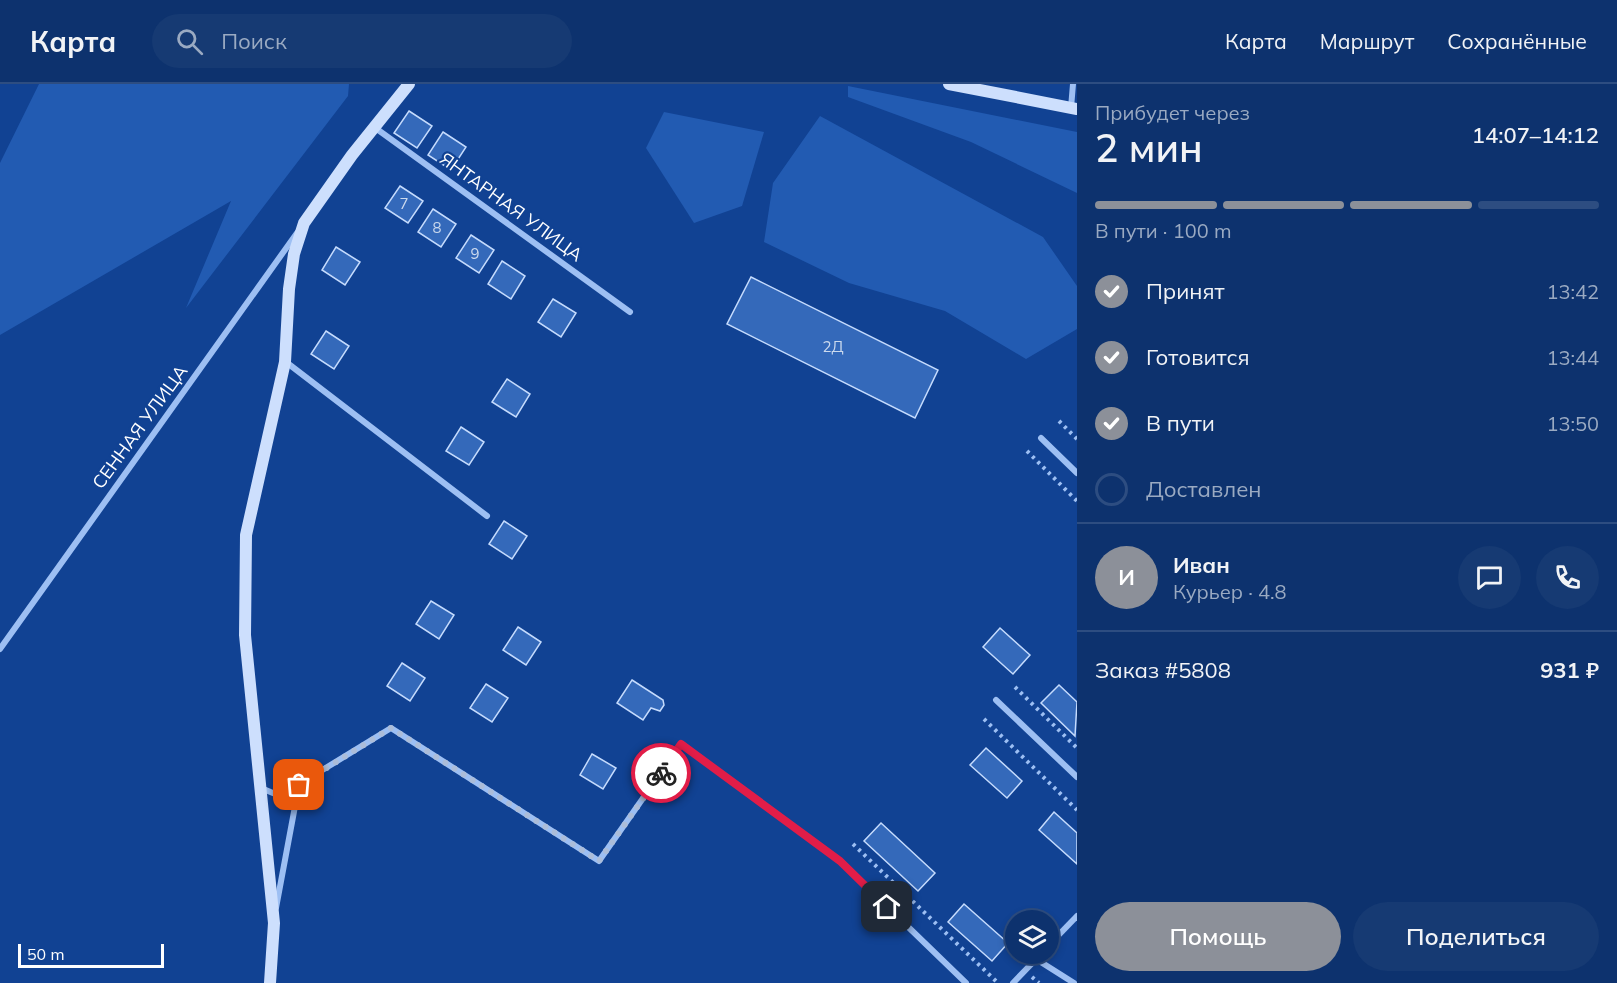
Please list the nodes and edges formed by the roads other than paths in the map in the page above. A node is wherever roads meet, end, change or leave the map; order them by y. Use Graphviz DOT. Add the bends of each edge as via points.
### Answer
graph roads {
  1 [pos="409,84"];
  2 [pos="949,84"];
  3 [pos="1073,84"];
  4 [pos="1074,108"];
  5 [pos="374,127"];
  6 [pos="304,223"];
  7 [pos="630,312"];
  8 [pos="285,362"];
  9 [pos="1041,438"];
  10 [pos="1077,473"];
  11 [pos="487,516"];
  12 [pos="0,648"];
  13 [pos="996,700"];
  14 [pos="1077,777"];
  15 [pos="299,785"];
  16 [pos="260,788"];
  17 [pos="1077,916"];
  18 [pos="274,923"];
  19 [pos="1059,935"];
  20 [pos="1032,964"];
  21 [pos="1048,964"];
  22 [pos="270,983"];
  23 [pos="966,983"];
  24 [pos="1013,983"];
  25 [pos="1074,983"];
  1 -- 5 [label="street"];
  2 -- 4 [label="street"];
  3 -- 4 [label="street"];
  5 -- 6 [label="street"];
  5 -- 7 [label="street, ЯНТАРНАЯ УЛИЦА"];
  6 -- 8 [label="street" via="289,289"];
  6 -- 12 [label="street, СЕННАЯ УЛИЦА"];
  8 -- 11 [label="street"];
  8 -- 16 [label="street" via="246,535 245,636"];
  9 -- 10 [label="street"];
  13 -- 14 [label="street"];
  15 -- 16 [label="street" via="280,796"];
  15 -- 18 [label="street"];
  15 -- 23 [label="street" via="391,728 599,861 681,744 840,861"];
  16 -- 18 [label="street"];
  17 -- 19 [label="street"];
  18 -- 22 [label="street"];
  20 -- 24 [label="street"];
  21 -- 25 [label="street"];
}
